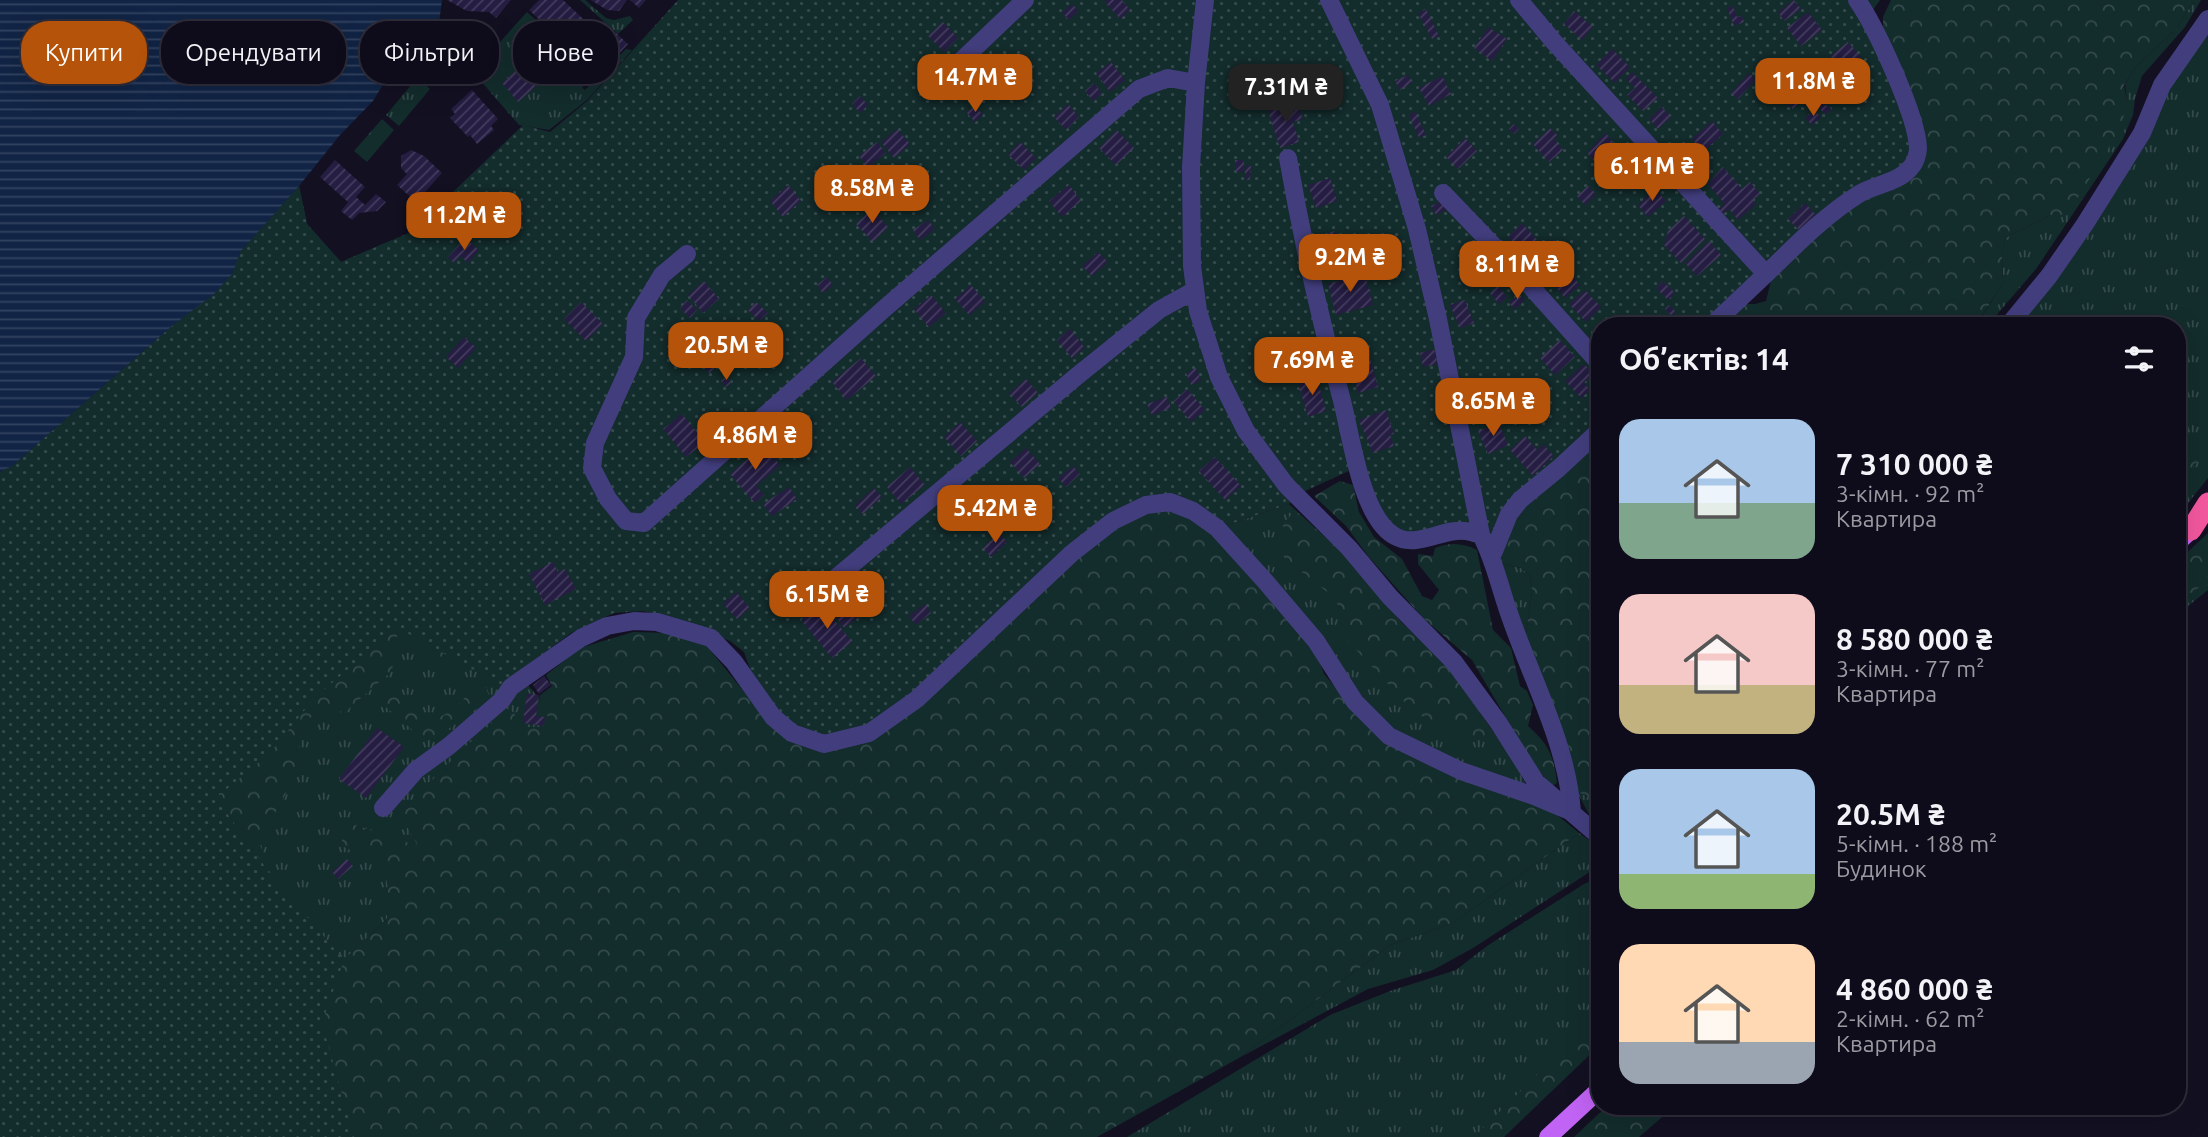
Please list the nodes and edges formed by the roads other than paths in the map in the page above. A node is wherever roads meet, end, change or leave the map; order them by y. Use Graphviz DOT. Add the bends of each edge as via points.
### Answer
graph roads {
  1 [pos="1025,0"];
  2 [pos="1205,0"];
  3 [pos="1329,0"];
  4 [pos="1519,0"];
  5 [pos="1857,0"];
  6 [pos="2208,19"];
  7 [pos="941,80"];
  8 [pos="1196,83"];
  9 [pos="1288,158"];
  10 [pos="1443,193"];
  11 [pos="687,254"];
  12 [pos="1766,274"];
  13 [pos="1195,290"];
  14 [pos="1721,317"];
  15 [pos="2015,317"];
  16 [pos="1591,354"];
  17 [pos="1591,438"];
  18 [pos="2208,503"];
  19 [pos="2208,515"];
  20 [pos="2186,534"];
  21 [pos="1481,535"];
  22 [pos="2186,535"];
  23 [pos="1492,556"];
  24 [pos="800,608"];
  25 [pos="383,808"];
  26 [pos="1572,812"];
  27 [pos="1591,829"];
  28 [pos="1591,1097"];
  29 [pos="1548,1137"];
  1 -- 7 [label="lane"];
  2 -- 8 [label="lane"];
  3 -- 21 [label="lane" via="1380,105 1416,229"];
  4 -- 12 [label="lane"];
  5 -- 12 [label="lane" via="1914,124 1919,151 1901,177 1861,192 1820,222"];
  6 -- 15 [label="lane" via="2162,85 2142,133 2085,224"];
  8 -- 11 [label="lane" via="1168,78 1139,89 644,523 626,522 592,468 595,443 634,357 636,318 663,275"];
  8 -- 13 [label="lane" via="1191,167"];
  9 -- 21 [label="lane" via="1320,319 1354,459 1371,504 1395,536 1416,540 1464,530"];
  10 -- 16 [label="lane"];
  12 -- 14 [label="lane"];
  13 -- 24 [label="lane" via="1159,310 1077,376"];
  13 -- 26 [label="lane" via="1219,377 1246,431 1286,485 1454,662 1536,782"];
  17 -- 23 [label="lane" via="1520,500 1509,514"];
  18 -- 20 [label="highway"];
  19 -- 22 [label="highway"];
  21 -- 23 [label="lane"];
  23 -- 26 [label="lane" via="1570,782"];
  25 -- 26 [label="lane" via="416,770 502,700 511,687 581,638 634,621 657,622 711,638 773,717 793,733 824,744 869,733 917,699 1072,553 1114,521 1146,505 1170,502 1217,528 1316,641 1355,702 1389,736 1461,771"];
  26 -- 27 [label="lane"];
  28 -- 29 [label="main road"];
}
